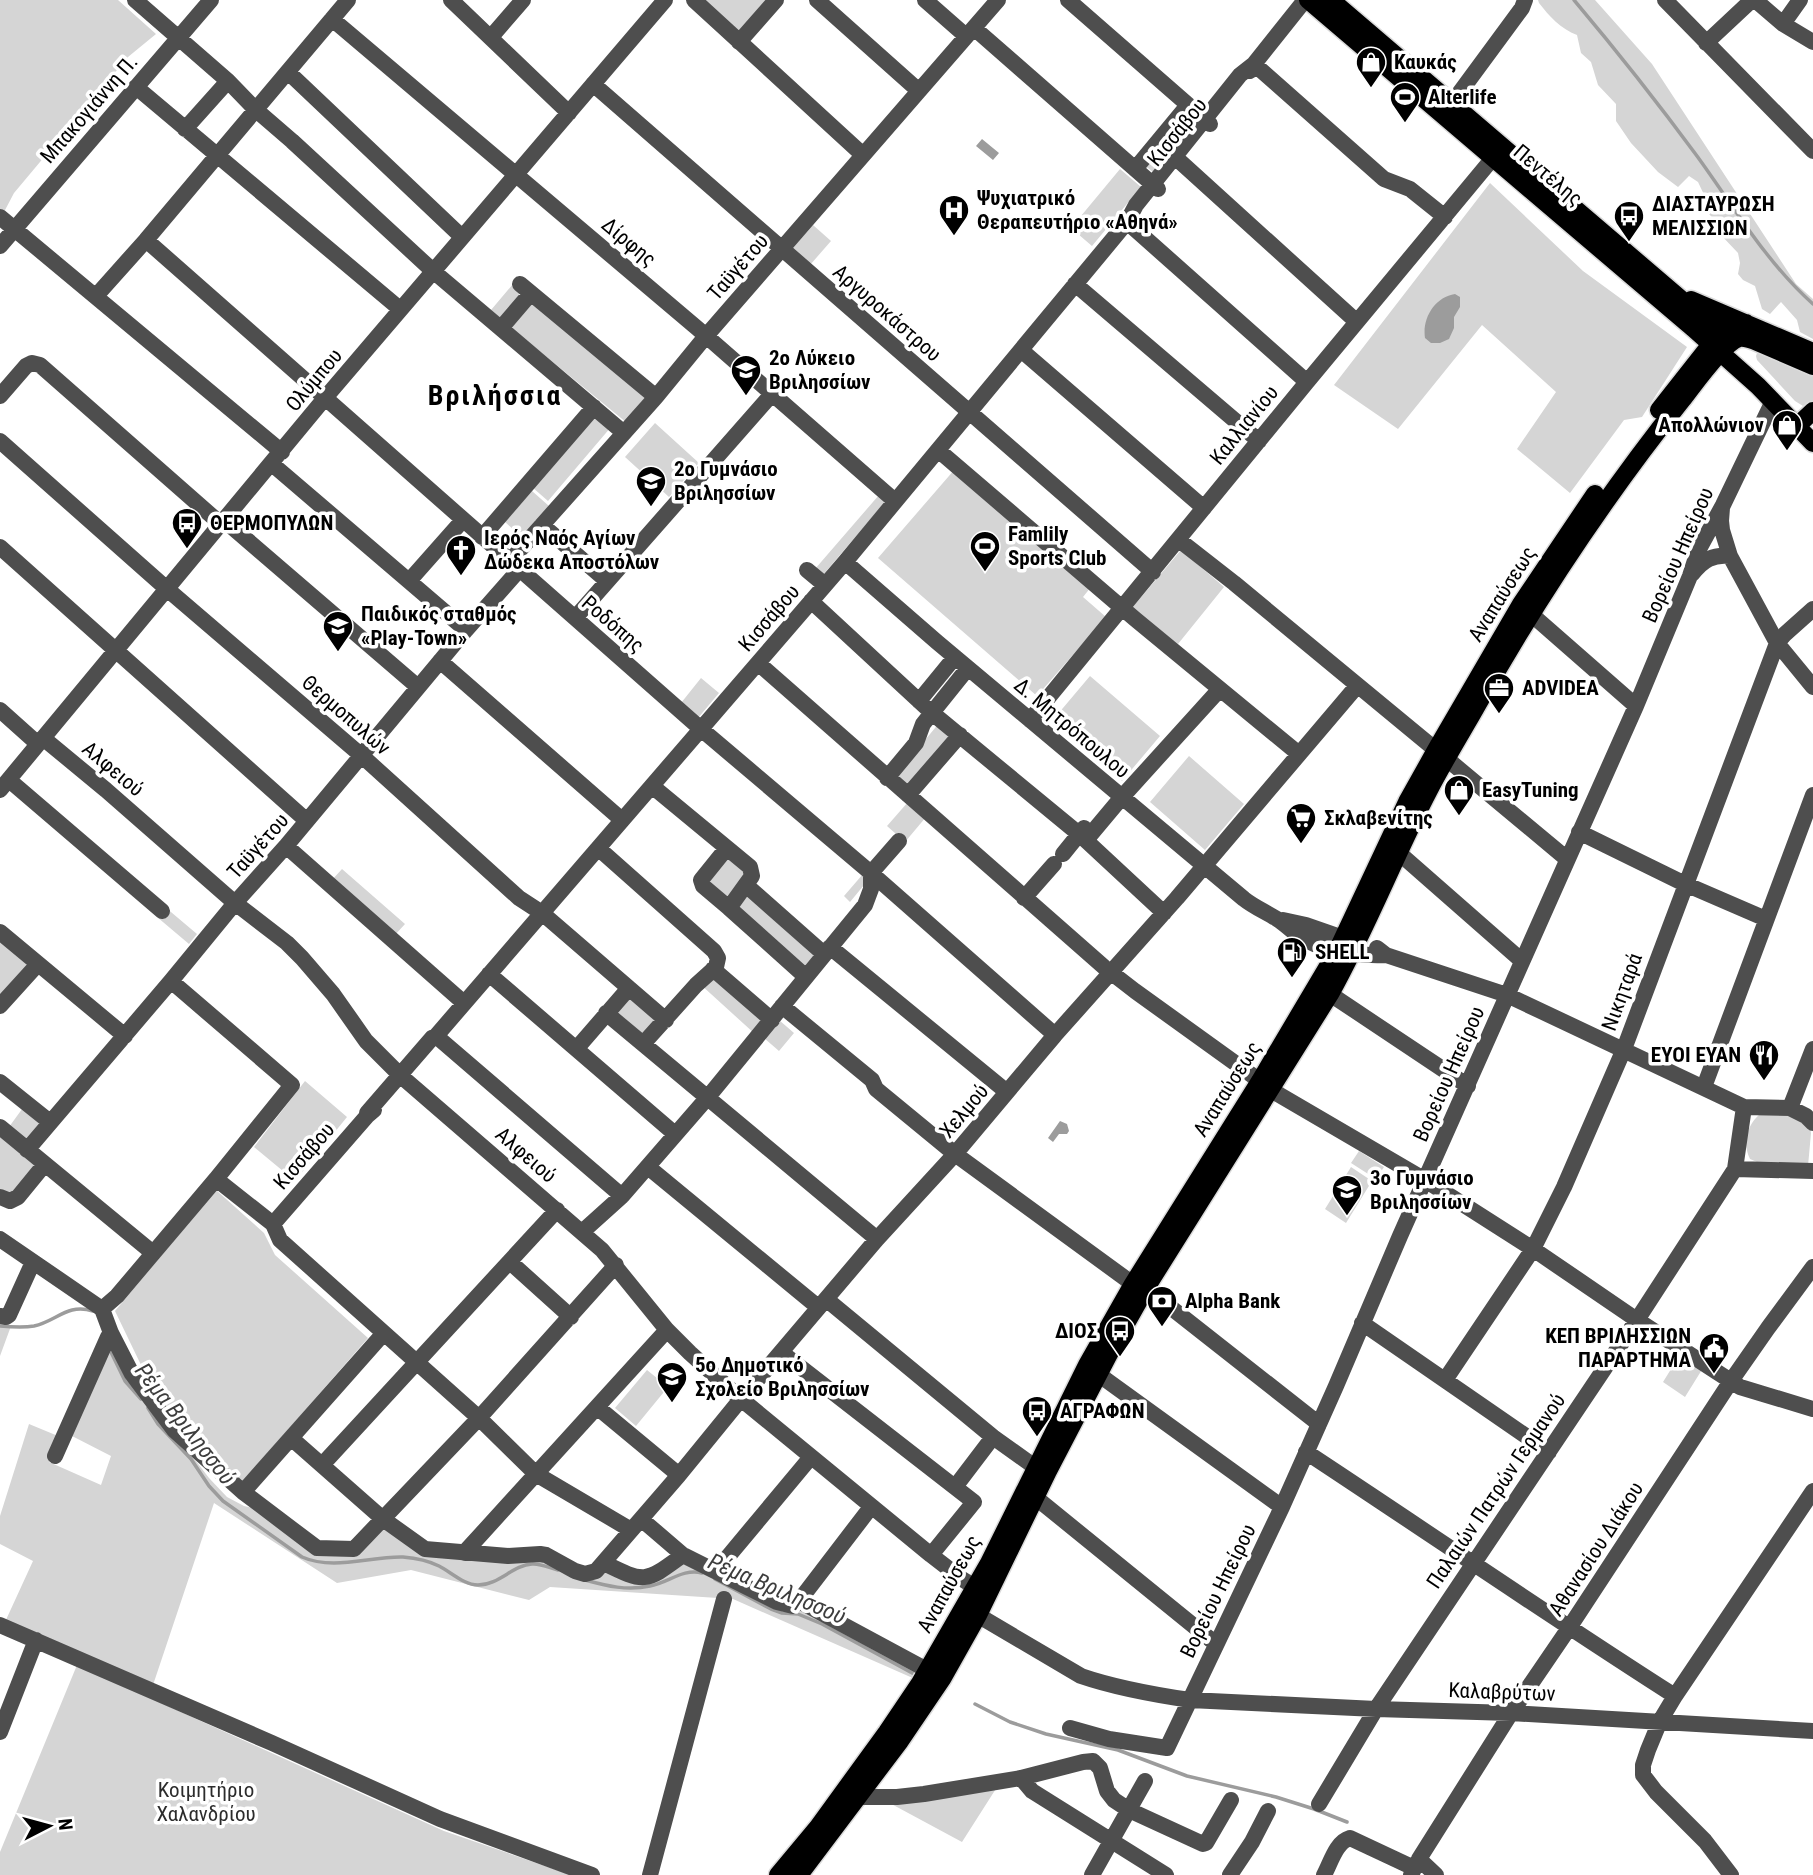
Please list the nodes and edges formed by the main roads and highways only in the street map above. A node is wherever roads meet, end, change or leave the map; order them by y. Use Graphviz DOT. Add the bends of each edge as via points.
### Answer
graph roads {
  1 [pos="1306,0"];
  2 [pos="1331,0"];
  3 [pos="1672,291"];
  4 [pos="1746,323"];
  5 [pos="1721,343"];
  6 [pos="1813,352"];
  7 [pos="1813,366"];
  8 [pos="1813,411"];
  9 [pos="1798,425"];
  10 [pos="1813,443"];
  11 [pos="1441,754"];
  12 [pos="1348,946"];
  13 [pos="1265,1086"];
  14 [pos="1140,1286"];
  15 [pos="976,1601"];
  16 [pos="851,1785"];
  17 [pos="805,1873"];
  18 [pos="778,1875"];
  1 -- 5 [label="main road, Πεντέλης"];
  2 -- 3 [label="main road, Πεντέλης"];
  3 -- 4 [label="main road"];
  3 -- 5 [label="main road, Πεντέλης"];
  4 -- 5 [label="main road" via="1730,328"];
  4 -- 6 [label="main road"];
  5 -- 7 [label="main road" via="1748,338"];
  5 -- 9 [label="main road, Πεντέλης" via="1747,363 1758,386"];
  5 -- 11 [label="main road, Αναπαύσεως" via="1617,484"];
  5 -- 11 [label="main road, Αναπαύσεως" via="1580,515 1521,604"];
  8 -- 9 [label="main road"];
  9 -- 10 [label="main road, Πεντέλης"];
  11 -- 12 [label="main road, Αναπαύσεως" via="1399,853"];
  11 -- 12 [label="main road, Αναπαύσεως" via="1407,802"];
  12 -- 13 [label="main road, Αναπαύσεως"];
  12 -- 13 [label="main road, Αναπαύσεως" via="1331,995"];
  13 -- 14 [label="main road, Αναπαύσεως"];
  14 -- 15 [label="main road, Αναπαύσεως" via="1035,1497"];
  14 -- 15 [label="main road, Αναπαύσεως" via="1087,1365 1001,1539"];
  15 -- 16 [label="main road, Αναπαύσεως"];
  15 -- 16 [label="main road, Αναπαύσεως" via="933,1693"];
  16 -- 17 [label="main road, Αναπαύσεως"];
  16 -- 18 [label="main road, Αναπαύσεως" via="815,1819"];
}
